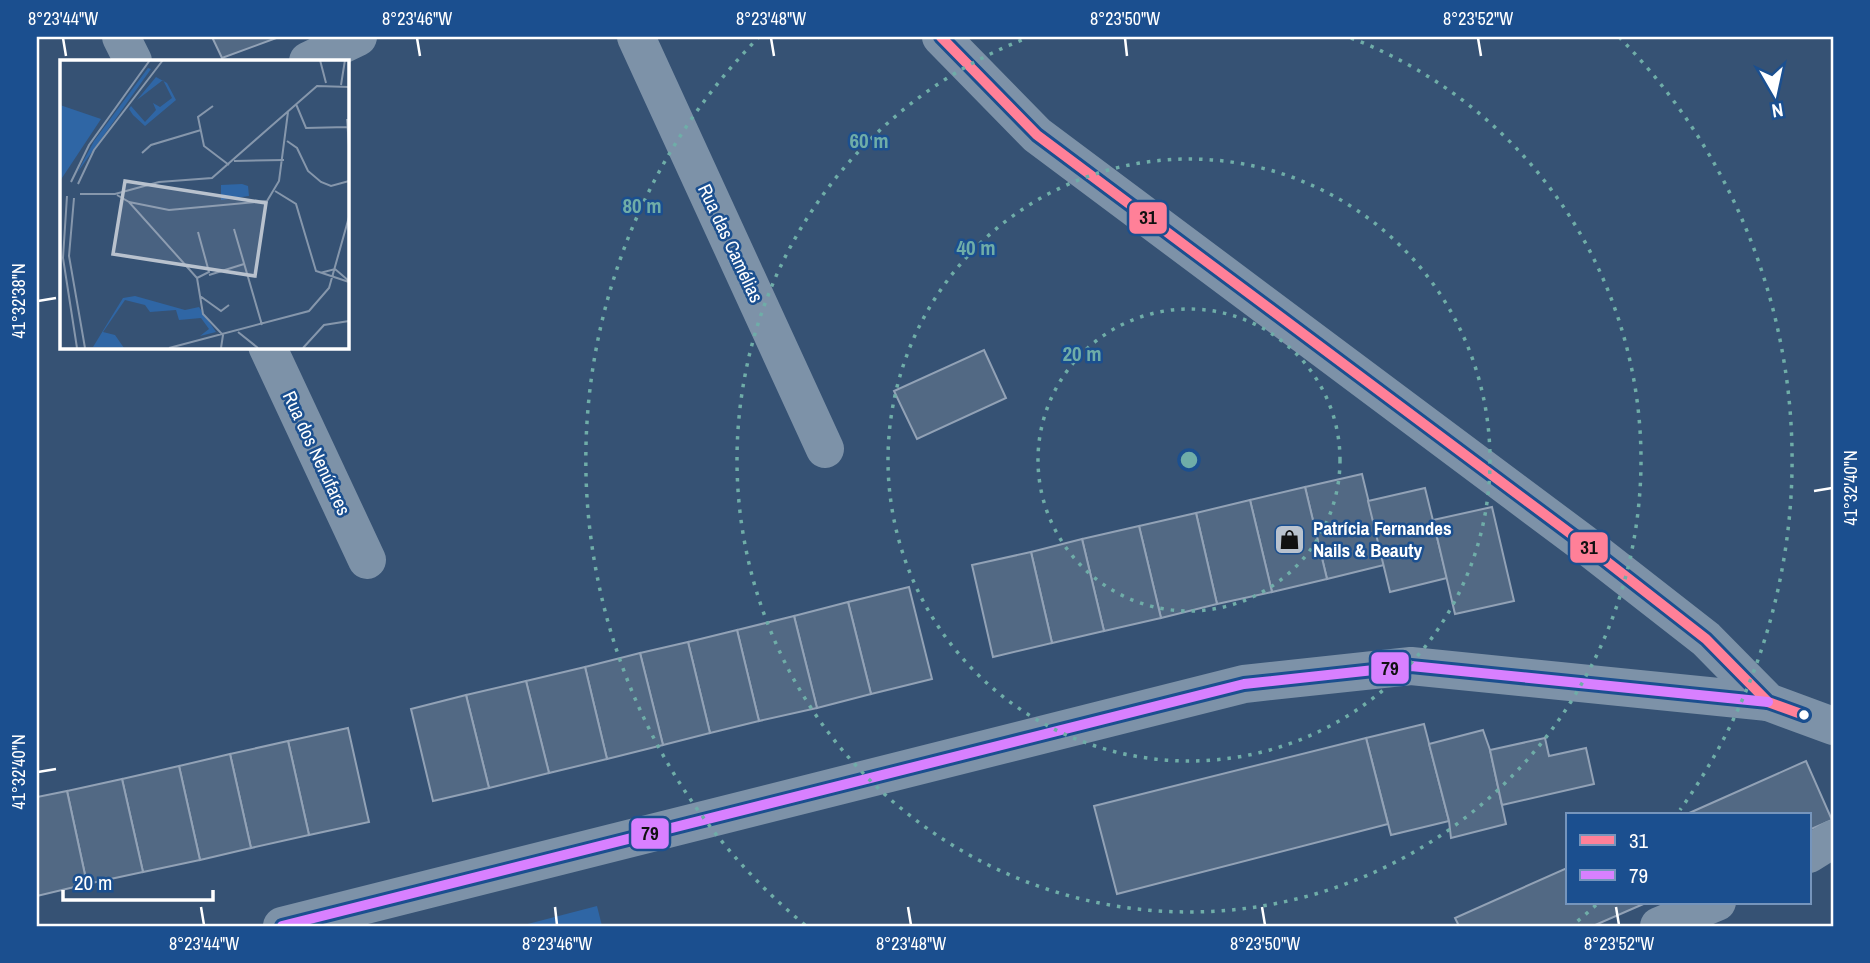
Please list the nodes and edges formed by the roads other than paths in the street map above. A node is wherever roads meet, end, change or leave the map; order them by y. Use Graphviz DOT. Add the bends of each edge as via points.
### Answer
graph roads {
  1 [pos="121,37"];
  2 [pos="358,37"];
  3 [pos="636,37"];
  4 [pos="941,37"];
  5 [pos="132,60"];
  6 [pos="310,60"];
  7 [pos="268,348"];
  8 [pos="825,449"];
  9 [pos="367,560"];
  10 [pos="1768,702"];
  11 [pos="1833,726"];
  12 [pos="1833,839"];
  13 [pos="1811,853"];
  14 [pos="1712,904"];
  15 [pos="282,926"];
  16 [pos="1658,926"];
  1 -- 5 [label="street"];
  2 -- 6 [label="street"];
  3 -- 8 [label="street, Rua das Camélias"];
  4 -- 10 [label="street" via="1037,135 1583,543 1706,639"];
  7 -- 9 [label="street, Rua dos Nenúfares"];
  10 -- 11 [label="street"];
  10 -- 15 [label="street" via="1411,666 1244,684"];
  12 -- 13 [label="street"];
  14 -- 16 [label="street"];
}
